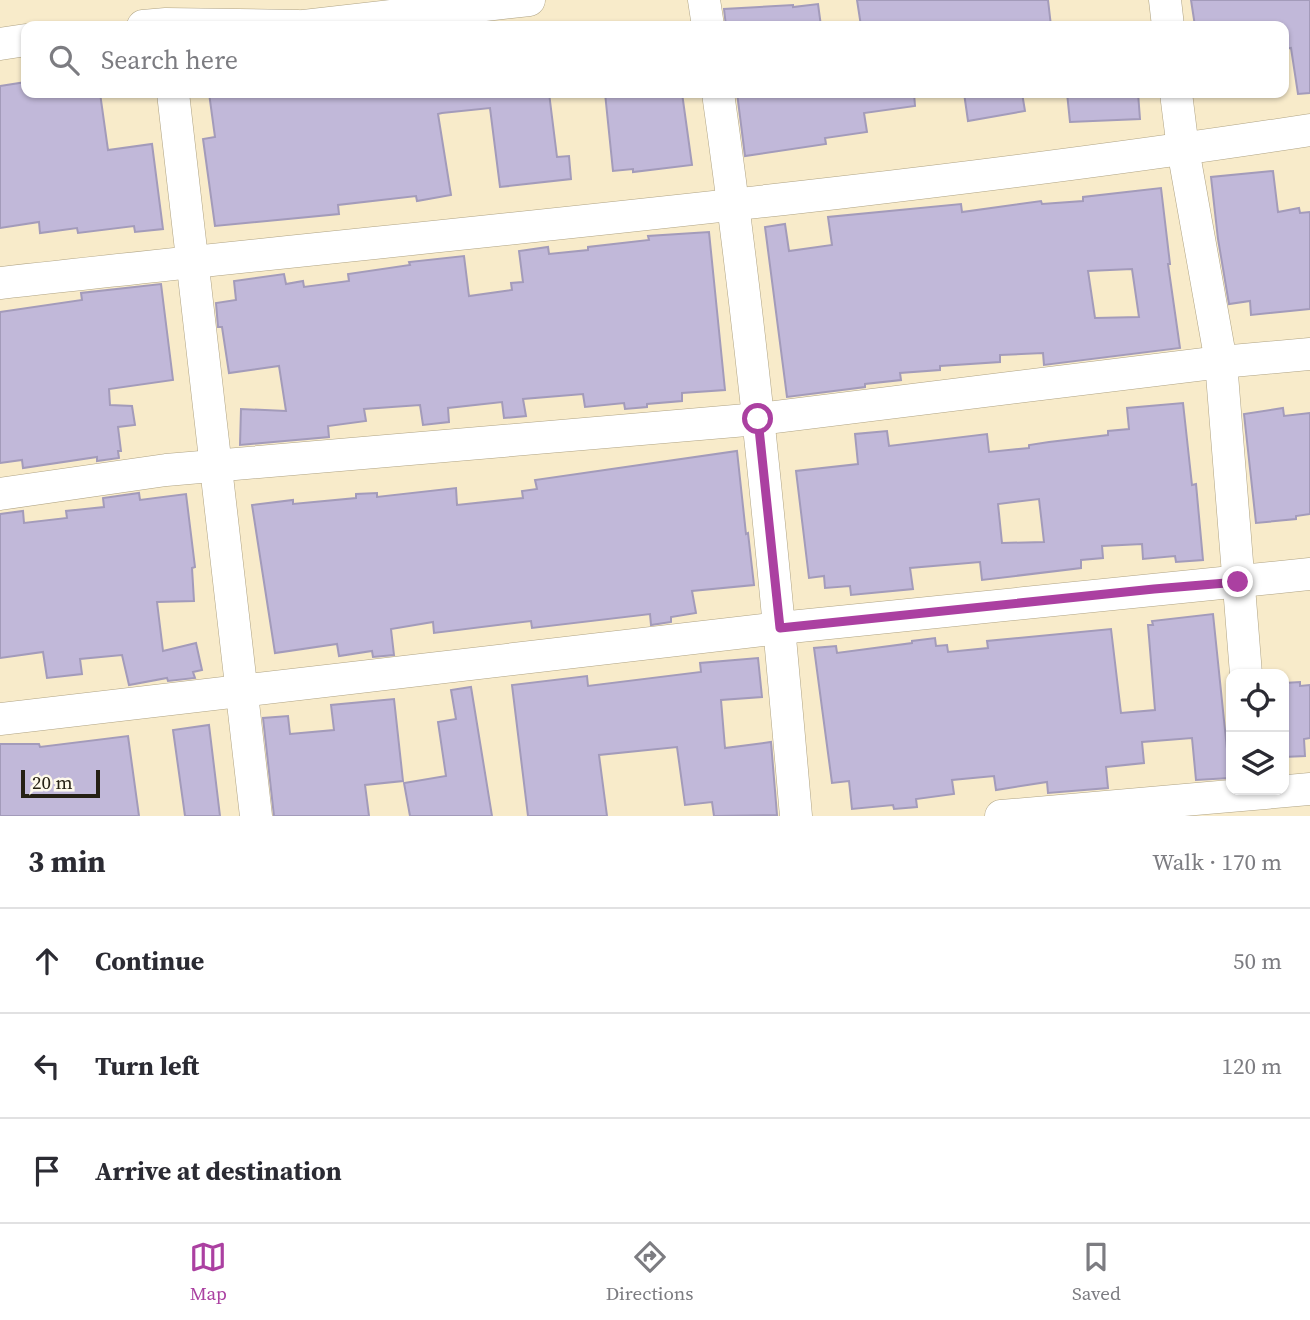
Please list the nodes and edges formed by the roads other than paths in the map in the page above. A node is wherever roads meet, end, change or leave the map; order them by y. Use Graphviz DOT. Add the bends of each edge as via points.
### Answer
graph roads {
  1 [pos="529,0"];
  2 [pos="704,0"];
  3 [pos="1165,0"];
  4 [pos="160,19"];
  5 [pos="199,21"];
  6 [pos="347,21"];
  7 [pos="707,21"];
  8 [pos="1167,21"];
  9 [pos="21,41"];
  10 [pos="0,44"];
  11 [pos="174,98"];
  12 [pos="719,98"];
  13 [pos="1177,98"];
  14 [pos="1310,130"];
  15 [pos="1183,149"];
  16 [pos="734,205"];
  17 [pos="191,262"];
  18 [pos="0,283"];
  19 [pos="1310,354"];
  20 [pos="1221,362"];
  21 [pos="758,419"];
  22 [pos="216,467"];
  23 [pos="0,494"];
  24 [pos="1310,574"];
  25 [pos="1238,582"];
  26 [pos="780,628"];
  27 [pos="1246,669"];
  28 [pos="242,691"];
  29 [pos="0,719"];
  30 [pos="1310,789"];
  31 [pos="1258,800"];
  32 [pos="256,816"];
  33 [pos="796,816"];
  34 [pos="1001,816"];
  1 -- 6 [label="street"];
  2 -- 7 [label="street"];
  3 -- 8 [label="street"];
  4 -- 5 [label="street"];
  9 -- 10 [label="street"];
  11 -- 17 [label="street"];
  12 -- 16 [label="street"];
  13 -- 15 [label="street"];
  14 -- 15 [label="street"];
  15 -- 16 [label="street"];
  15 -- 20 [label="street"];
  16 -- 17 [label="street"];
  16 -- 21 [label="street"];
  17 -- 18 [label="street"];
  17 -- 22 [label="street"];
  19 -- 20 [label="street"];
  20 -- 21 [label="street"];
  20 -- 25 [label="street"];
  21 -- 22 [label="street"];
  21 -- 26 [label="street"];
  22 -- 23 [label="street"];
  22 -- 28 [label="street"];
  24 -- 25 [label="street"];
  25 -- 26 [label="street"];
  25 -- 27 [label="street"];
  26 -- 28 [label="street"];
  26 -- 33 [label="street"];
  28 -- 29 [label="street"];
  28 -- 32 [label="street"];
  30 -- 31 [label="street"];
  31 -- 34 [label="street"];
}
